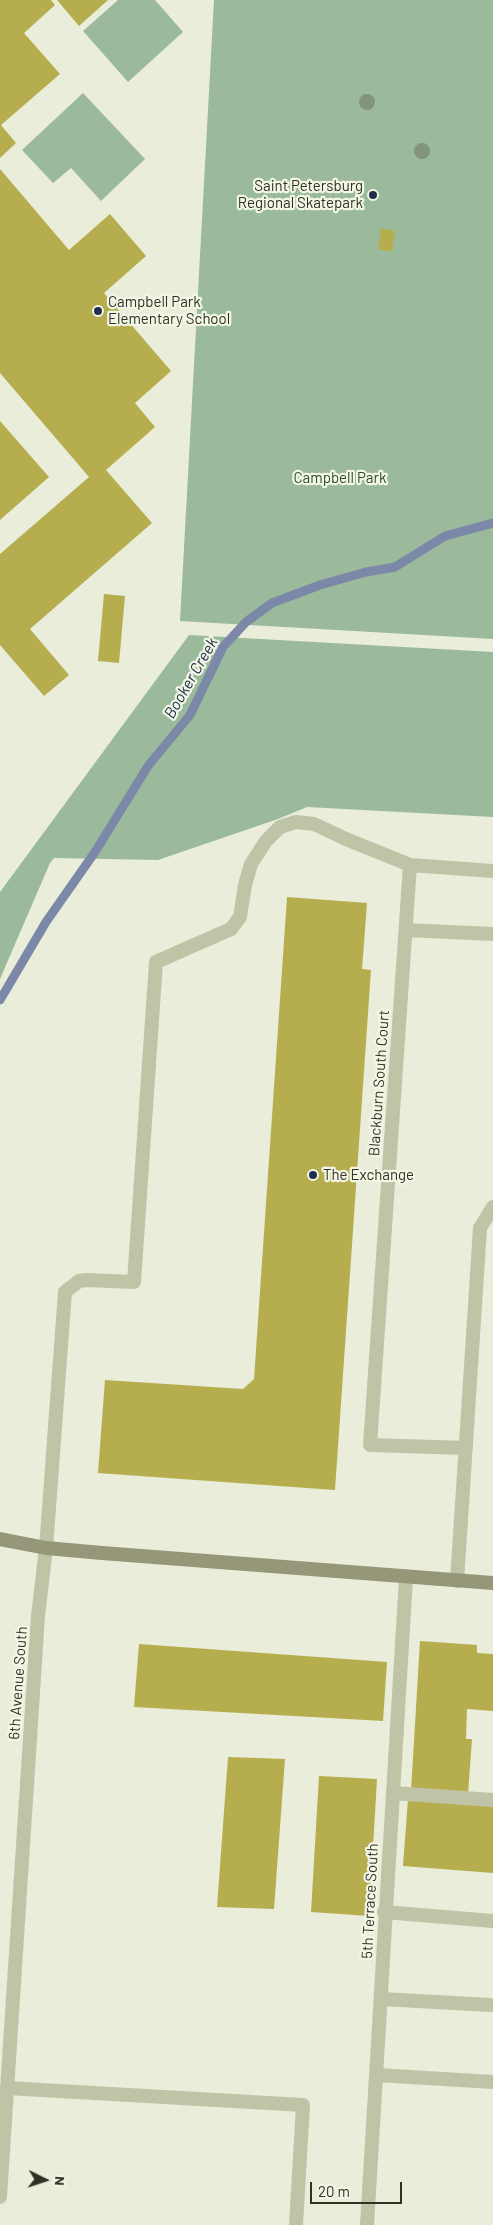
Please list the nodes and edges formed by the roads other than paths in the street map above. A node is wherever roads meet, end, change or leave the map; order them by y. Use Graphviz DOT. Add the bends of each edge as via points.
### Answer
graph roads {
  1 [pos="410,866"];
  2 [pos="493,871"];
  3 [pos="406,930"];
  4 [pos="493,934"];
  5 [pos="493,1207"];
  6 [pos="466,1448"];
  7 [pos="0,1538"];
  8 [pos="46,1548"];
  9 [pos="406,1578"];
  10 [pos="457,1581"];
  11 [pos="493,1583"];
  12 [pos="393,1793"];
  13 [pos="493,1800"];
  14 [pos="384,1912"];
  15 [pos="493,1920"];
  16 [pos="382,1999"];
  17 [pos="490,2005"];
  18 [pos="377,2075"];
  19 [pos="493,2082"];
  20 [pos="7,2088"];
  21 [pos="2,2150"];
  22 [pos="0,2197"];
  23 [pos="296,2225"];
  24 [pos="367,2225"];
  1 -- 2 [label="street"];
  1 -- 3 [label="street, Blackburn South Court"];
  1 -- 8 [label="street, 6th Avenue South" via="314,824 296,822 280,826 251,864 244,885 240,917 231,929 156,962 134,1282 79,1281 65,1292"];
  3 -- 4 [label="street"];
  3 -- 6 [label="street, Blackburn South Court" via="370,1445"];
  5 -- 6 [label="street" via="480,1228"];
  6 -- 10 [label="street"];
  7 -- 8 [label="main road"];
  8 -- 9 [label="main road"];
  8 -- 20 [label="street, 6th Avenue South" via="38,1616"];
  9 -- 10 [label="main road"];
  9 -- 12 [label="street, 5th Terrace South"];
  10 -- 11 [label="main road"];
  12 -- 13 [label="street"];
  12 -- 14 [label="street, 5th Terrace South"];
  14 -- 15 [label="street"];
  14 -- 16 [label="street, 5th Terrace South"];
  16 -- 17 [label="street"];
  16 -- 18 [label="street, 5th Terrace South"];
  18 -- 19 [label="street"];
  18 -- 24 [label="street, 5th Terrace South"];
  20 -- 21 [label="street, 6th Avenue South"];
  20 -- 23 [label="street" via="303,2105"];
  21 -- 22 [label="street, 6th Avenue South"];
}
